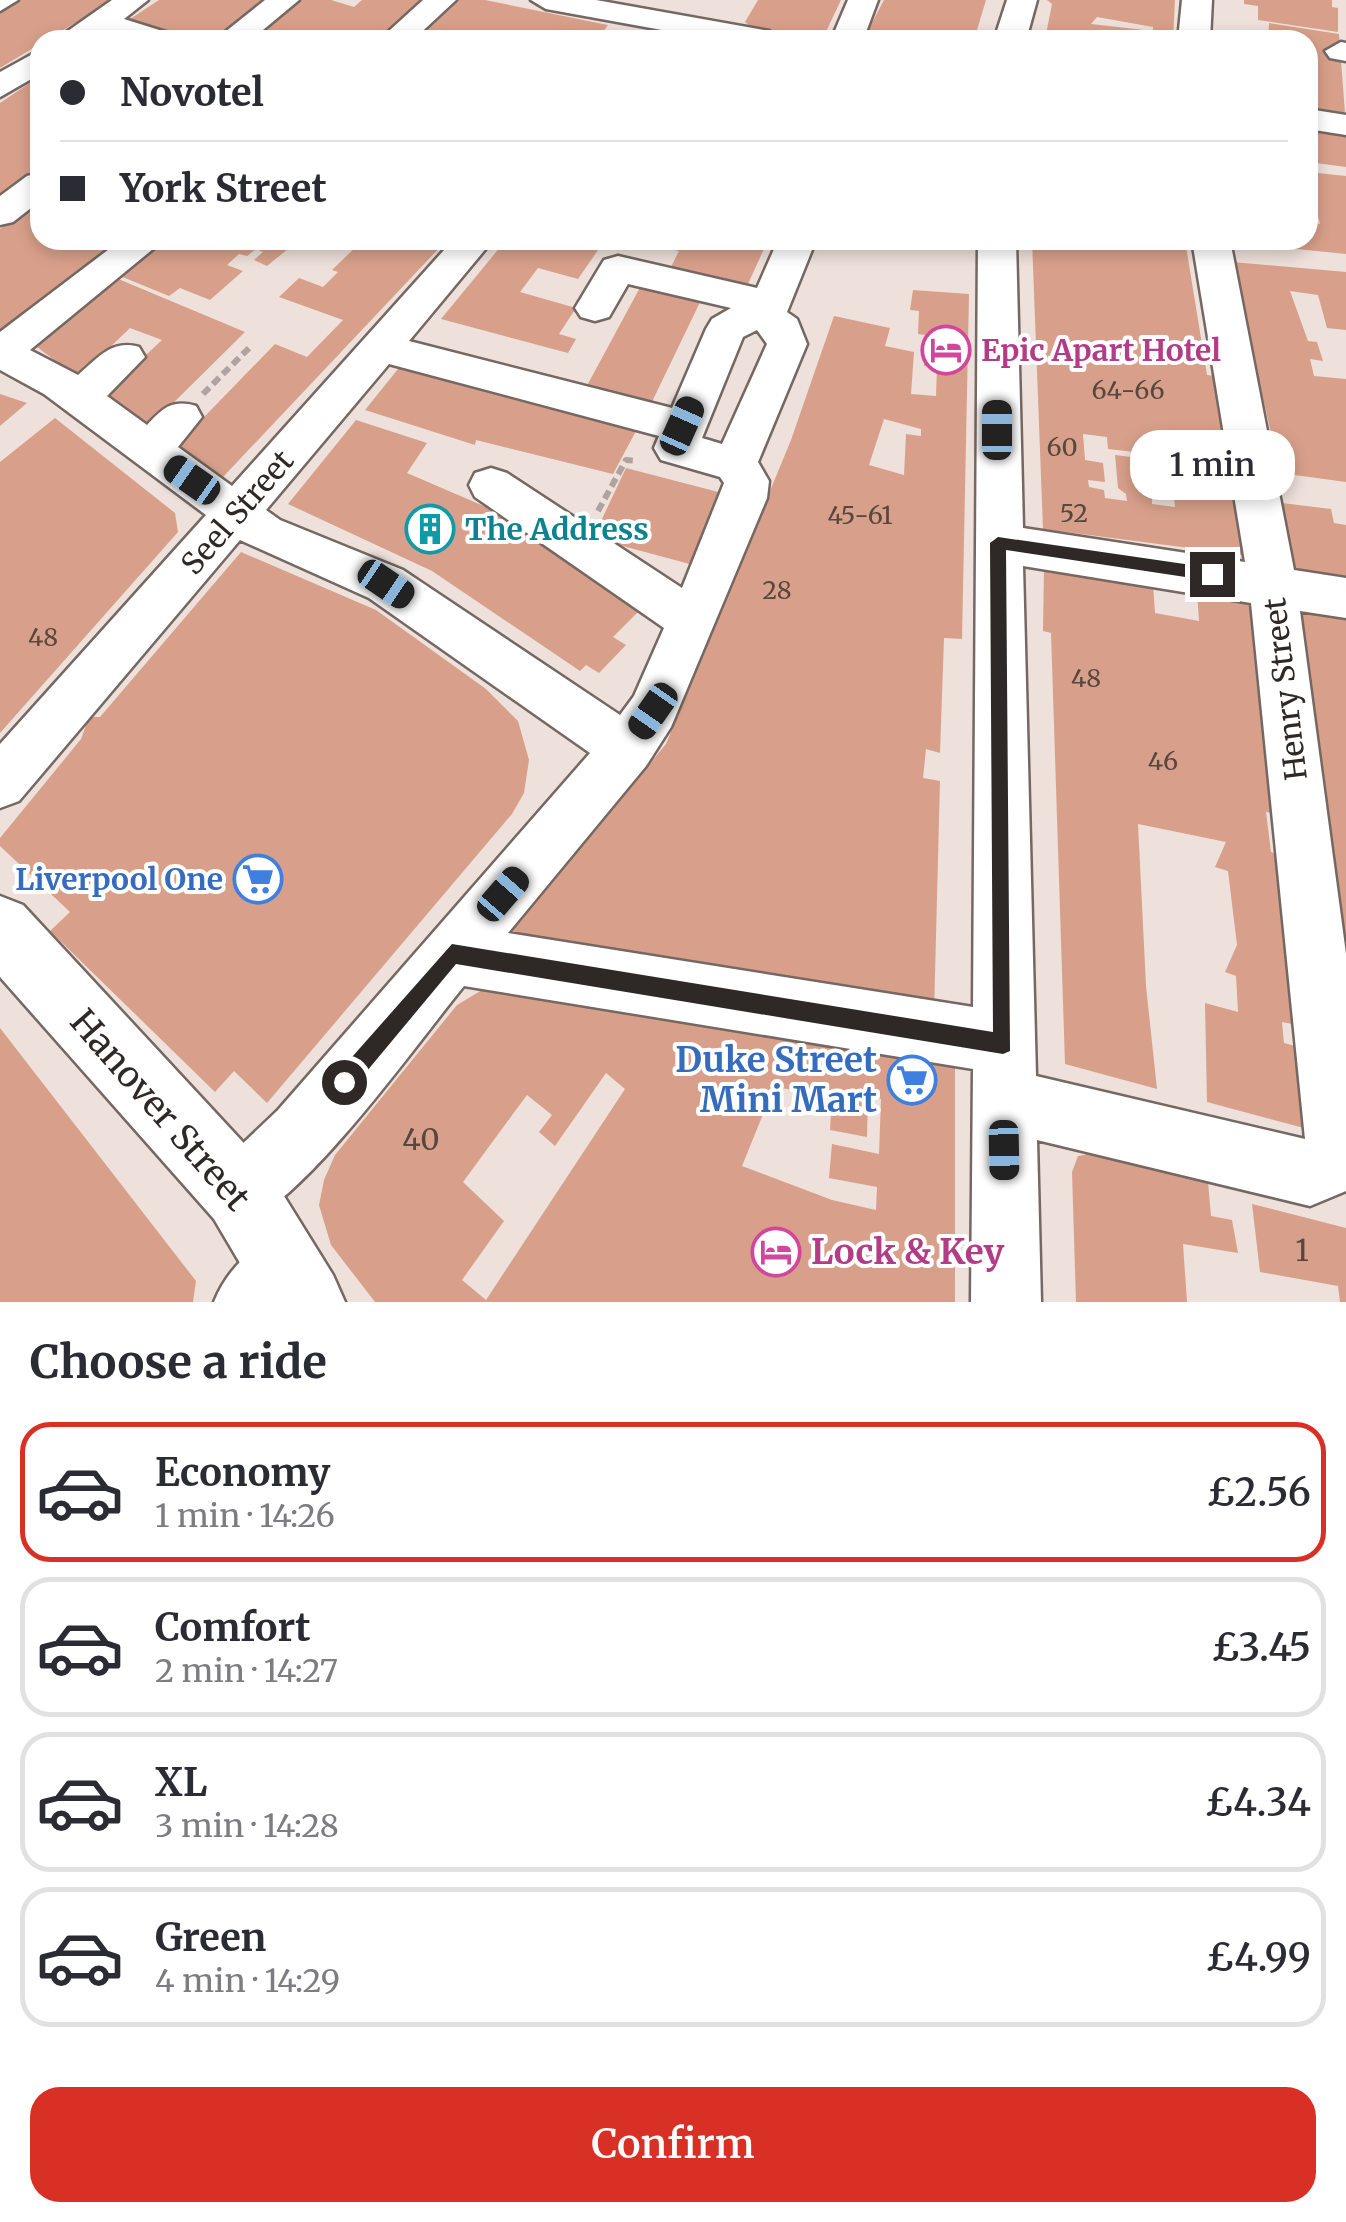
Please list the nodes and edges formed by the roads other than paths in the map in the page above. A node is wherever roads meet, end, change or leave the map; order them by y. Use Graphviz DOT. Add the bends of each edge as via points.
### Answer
graph roads {
  1 [pos="133,0"];
  2 [pos="284,0"];
  3 [pos="442,0"];
  4 [pos="546,0"];
  5 [pos="750,0"];
  6 [pos="863,0"];
  7 [pos="1022,0"];
  8 [pos="1197,0"];
  9 [pos="633,19"];
  10 [pos="100,21"];
  11 [pos="722,29"];
  12 [pos="86,30"];
  13 [pos="127,30"];
  14 [pos="244,30"];
  15 [pos="406,30"];
  16 [pos="726,30"];
  17 [pos="851,30"];
  18 [pos="1013,30"];
  19 [pos="1195,30"];
  20 [pos="30,67"];
  21 [pos="0,87"];
  22 [pos="1318,121"];
  23 [pos="1346,125"];
  24 [pos="30,192"];
  25 [pos="0,214"];
  26 [pos="133,250"];
  27 [pos="465,250"];
  28 [pos="793,250"];
  29 [pos="996,250"];
  30 [pos="1213,250"];
  31 [pos="595,308"];
  32 [pos="768,310"];
  33 [pos="0,353"];
  34 [pos="399,353"];
  35 [pos="125,357"];
  36 [pos="79,398"];
  37 [pos="181,417"];
  38 [pos="682,426"];
  39 [pos="149,449"];
  40 [pos="735,464"];
  41 [pos="490,484"];
  42 [pos="238,514"];
  43 [pos="998,543"];
  44 [pos="1273,584"];
  45 [pos="1346,598"];
  46 [pos="691,620"];
  47 [pos="627,749"];
  48 [pos="0,783"];
  49 [pos="0,928"];
  50 [pos="452,954"];
  51 [pos="1003,1072"];
  52 [pos="240,1193"];
  53 [pos="280,1291"];
  54 [pos="1006,1302"];
  1 -- 10 [label="street"];
  2 -- 14 [label="street"];
  3 -- 15 [label="street"];
  4 -- 9 [label="street"];
  5 -- 11 [label="street"];
  6 -- 17 [label="street"];
  7 -- 18 [label="street"];
  8 -- 19 [label="street"];
  9 -- 11 [label="street"];
  10 -- 12 [label="street"];
  10 -- 13 [label="street"];
  11 -- 16 [label="street"];
  20 -- 21 [label="street"];
  22 -- 23 [label="street"];
  24 -- 25 [label="street"];
  26 -- 33 [label="street"];
  27 -- 42 [label="street, Seel Street"];
  28 -- 32 [label="street"];
  29 -- 43 [label="street"];
  30 -- 44 [label="street, Henry Street"];
  31 -- 32 [label="street" via="618,268"];
  32 -- 38 [label="street" via="726,329"];
  32 -- 40 [label="street" via="787,344"];
  33 -- 36 [label="street"];
  34 -- 38 [label="street"];
  35 -- 36 [label="street"];
  36 -- 39 [label="street"];
  37 -- 39 [label="street"];
  38 -- 40 [label="street" via="676,448"];
  39 -- 42 [label="street"];
  40 -- 46 [label="street" via="747,481 744,498"];
  41 -- 46 [label="street"];
  42 -- 47 [label="street" via="264,533 386,584"];
  42 -- 48 [label="street, Seel Street"];
  43 -- 44 [label="street"];
  43 -- 51 [label="street"];
  44 -- 45 [label="street"];
  44 -- 51 [label="street, Henry Street" via="1338,1140 1328,1166 1310,1173"];
  46 -- 47 [label="street" via="653,711"];
  47 -- 50 [label="street"];
  49 -- 52 [label="main road, Hanover Street"];
  50 -- 51 [label="street"];
  50 -- 52 [label="street" via="301,1133"];
  51 -- 54 [label="street"];
  52 -- 53 [label="main road, Hanover Street"];
}
